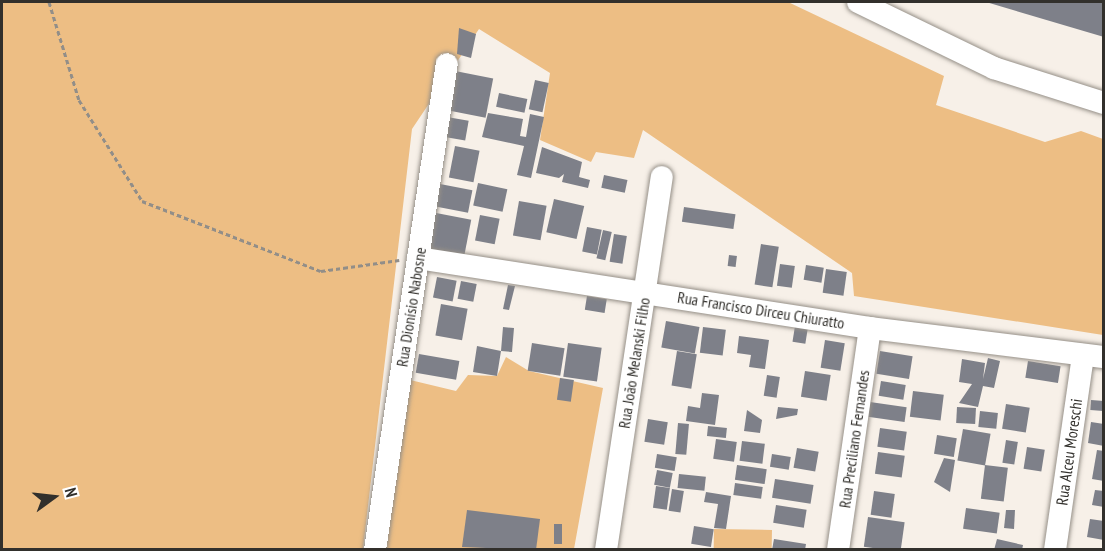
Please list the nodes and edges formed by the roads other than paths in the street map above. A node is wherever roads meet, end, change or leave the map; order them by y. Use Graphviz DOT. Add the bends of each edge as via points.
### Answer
graph roads {
  1 [pos="858,2"];
  2 [pos="447,64"];
  3 [pos="1104,103"];
  4 [pos="662,177"];
  5 [pos="418,258"];
  6 [pos="645,290"];
  7 [pos="870,328"];
  8 [pos="1093,356"];
  9 [pos="375,549"];
  10 [pos="606,549"];
  11 [pos="838,549"];
  12 [pos="1055,549"];
  1 -- 3 [label="street" via="994,68"];
  2 -- 5 [label="street, Rua Dionísio Nabosne"];
  4 -- 6 [label="street, Rua João Melanski Filho"];
  5 -- 6 [label="street, Rua Francisco Dirceu Chiuratto"];
  5 -- 9 [label="street, Rua Dionísio Nabosne"];
  6 -- 7 [label="street, Rua Francisco Dirceu Chiuratto"];
  6 -- 10 [label="street, Rua João Melanski Filho"];
  7 -- 8 [label="street, Rua Francisco Dirceu Chiuratto"];
  7 -- 11 [label="street, Rua Preciliano Fernandes"];
  8 -- 12 [label="street, Rua Alceu Moreschi"];
}
